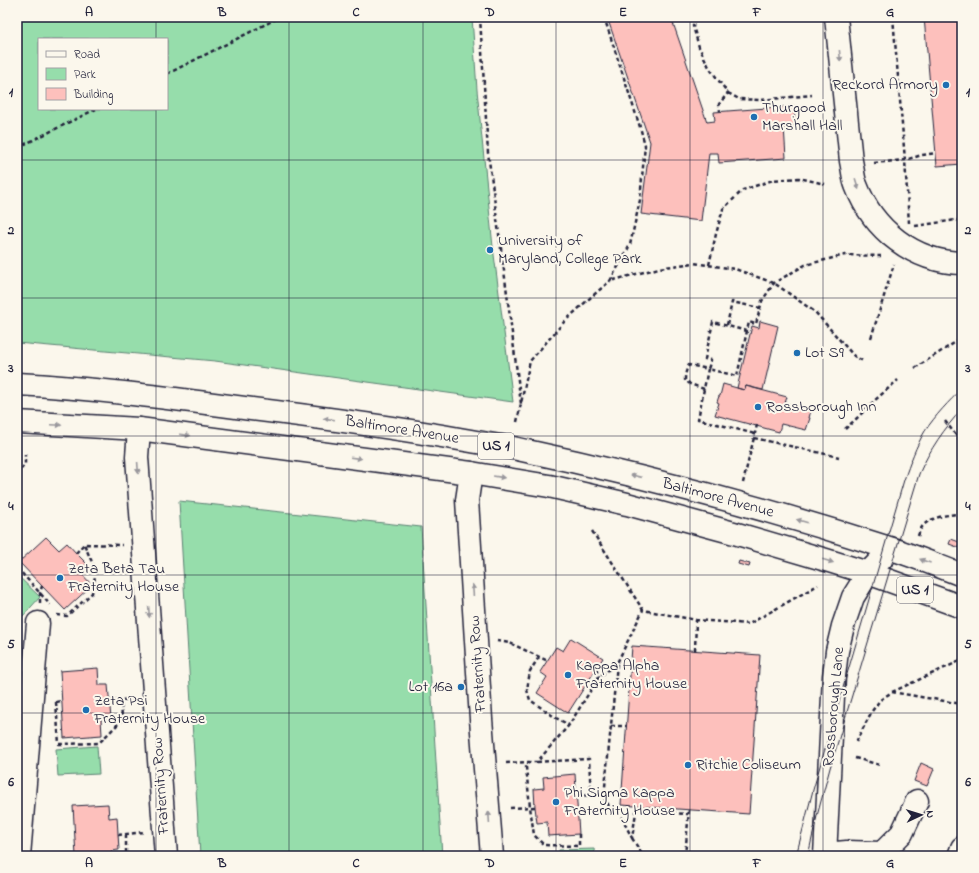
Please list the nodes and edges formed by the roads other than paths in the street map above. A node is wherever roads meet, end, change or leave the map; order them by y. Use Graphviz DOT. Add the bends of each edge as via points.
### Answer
graph roads {
  1 [pos="836,17"];
  2 [pos="962,263"];
  3 [pos="17,384"];
  4 [pos="17,422"];
  5 [pos="139,429"];
  6 [pos="471,473"];
  7 [pos="891,549"];
  8 [pos="868,573"];
  9 [pos="962,575"];
  10 [pos="962,607"];
  11 [pos="46,613"];
  12 [pos="22,746"];
  13 [pos="917,801"];
  14 [pos="962,848"];
  15 [pos="825,855"];
  16 [pos="882,855"];
  17 [pos="19,856"];
  18 [pos="166,856"];
  19 [pos="492,856"];
  20 [pos="959,856"];
  1 -- 2 [label="main road, one-way" via="852,165 863,200 885,231 903,245 921,255"];
  7 -- 3 [label="main road, Baltimore Avenue / US 1, one-way" via="766,511 654,481 511,448 336,420 155,397"];
  4 -- 5 [label="main road, Baltimore Avenue / US 1, one-way"];
  5 -- 6 [label="main road, Baltimore Avenue / US 1, one-way"];
  5 -- 18 [label="main road, Fraternity Row, one-way" via="137,458"];
  6 -- 8 [label="main road, Baltimore Avenue / US 1, one-way" via="549,486 627,504"];
  19 -- 6 [label="main road, Fraternity Row, one-way" via="467,500"];
  7 -- 8 [label="main road, Rossborough Lane"];
  9 -- 7 [label="main road, Baltimore Avenue / US 1, one-way"];
  8 -- 10 [label="main road, Baltimore Avenue / US 1"];
  8 -- 15 [label="main road, Rossborough Lane" via="854,597 837,651"];
  11 -- 12 [label="main road"];
  12 -- 17 [label="main road"];
  13 -- 16 [label="main road" via="902,833"];
  14 -- 20 [label="main road"];
  15 -- 16 [label="main road" via="847,852"];
}
